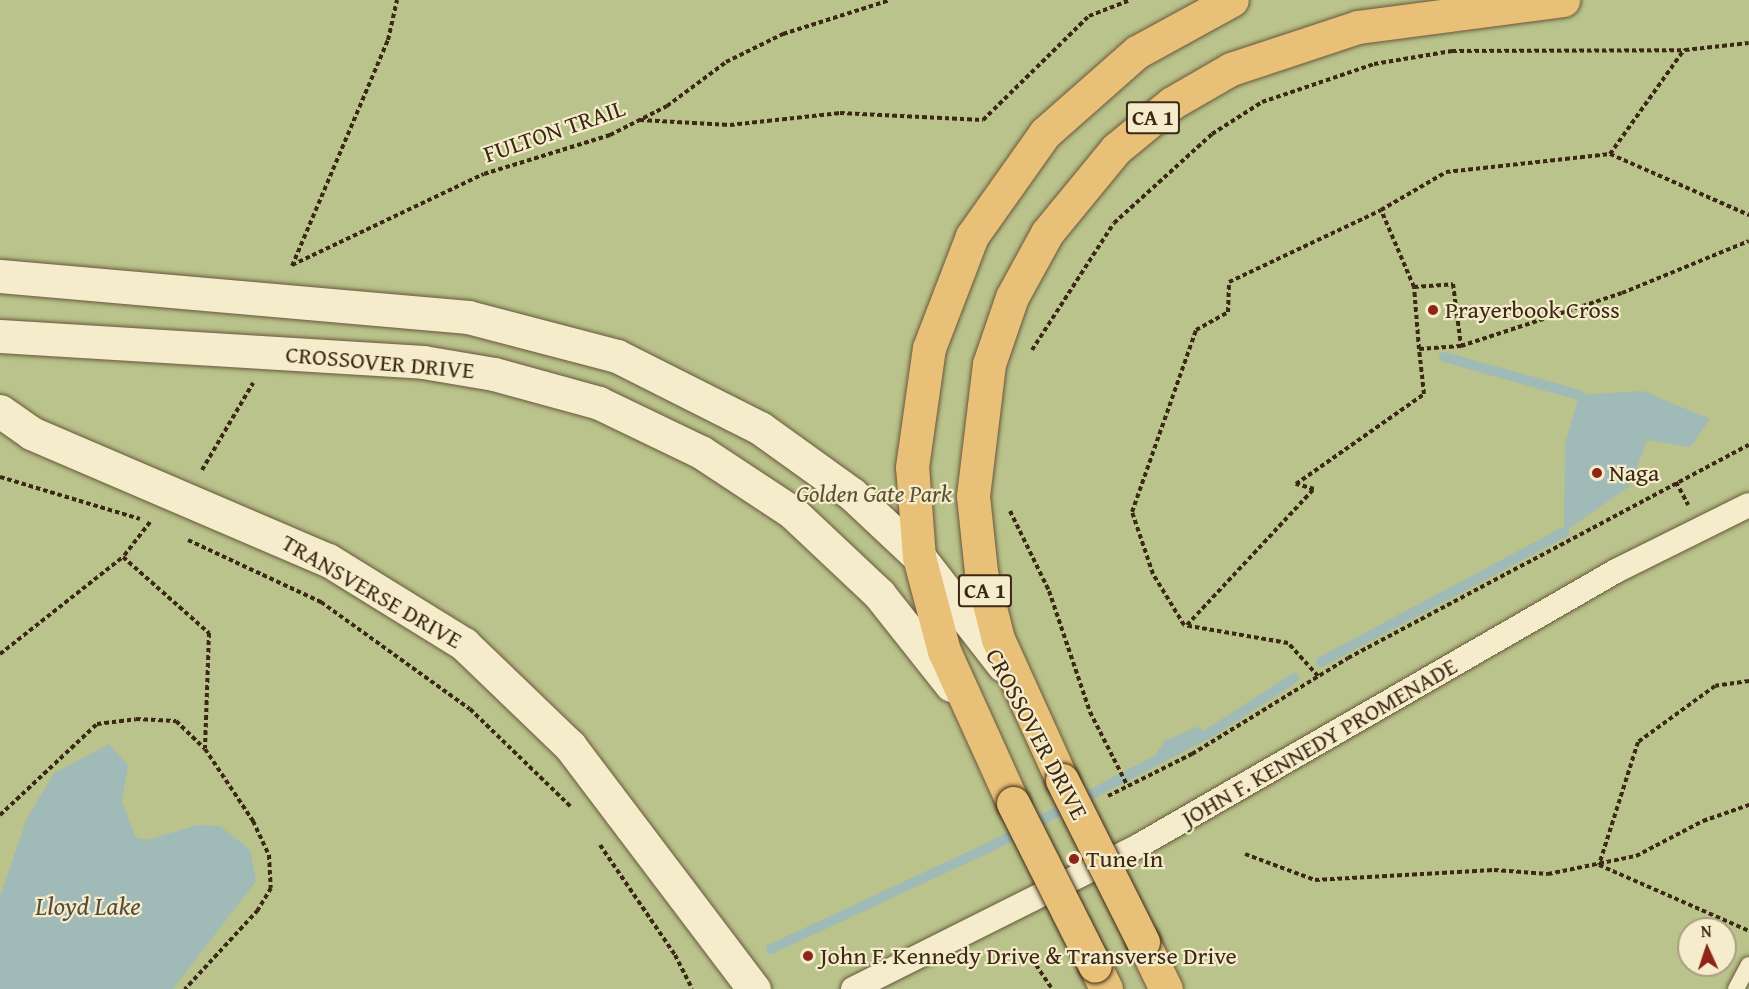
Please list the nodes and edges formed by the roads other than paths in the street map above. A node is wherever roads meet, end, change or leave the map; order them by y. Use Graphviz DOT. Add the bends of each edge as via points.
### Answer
graph roads {
  1 [pos="1232,0"];
  2 [pos="1563,0"];
  3 [pos="0,276"];
  4 [pos="148,289"];
  5 [pos="0,298"];
  6 [pos="0,336"];
  7 [pos="0,411"];
  8 [pos="1749,505"];
  9 [pos="919,557"];
  10 [pos="1014,682"];
  11 [pos="964,704"];
  12 [pos="1749,965"];
  13 [pos="1101,977"];
  14 [pos="754,989"];
  15 [pos="853,989"];
  16 [pos="1166,989"];
  17 [pos="1736,989"];
  1 -- 9 [label="highway, CA 1" via="1137,52 1073,104 1018,166 972,236 941,310 920,388 912,466"];
  2 -- 10 [label="highway, CA 1" via="1396,20 1259,56 1199,85 1145,124 1067,204 1012,297 989,364 976,434 975,535 988,606"];
  3 -- 4 [label="main road, CROSSOVER DRIVE"];
  4 -- 5 [label="main road" via="91,298"];
  4 -- 9 [label="main road, CROSSOVER DRIVE" via="468,317 607,352 688,388 792,448 852,494"];
  6 -- 11 [label="main road, CROSSOVER DRIVE" via="423,362 494,374 599,403 734,471 801,519 900,618"];
  7 -- 14 [label="main road, TRANSVERSE DRIVE" via="31,433 328,560 464,644 570,746"];
  8 -- 15 [label="street, JOHN F. KENNEDY PROMENADE" via="1616,571 1140,845"];
  9 -- 10 [label="main road, CROSSOVER DRIVE" via="984,635"];
  9 -- 11 [label="highway, CROSSOVER DRIVE / CA 1"];
  10 -- 16 [label="highway, CROSSOVER DRIVE / CA 1, bridge"];
  11 -- 13 [label="highway, CROSSOVER DRIVE / CA 1, bridge"];
  12 -- 17 [label="lane"];
}
